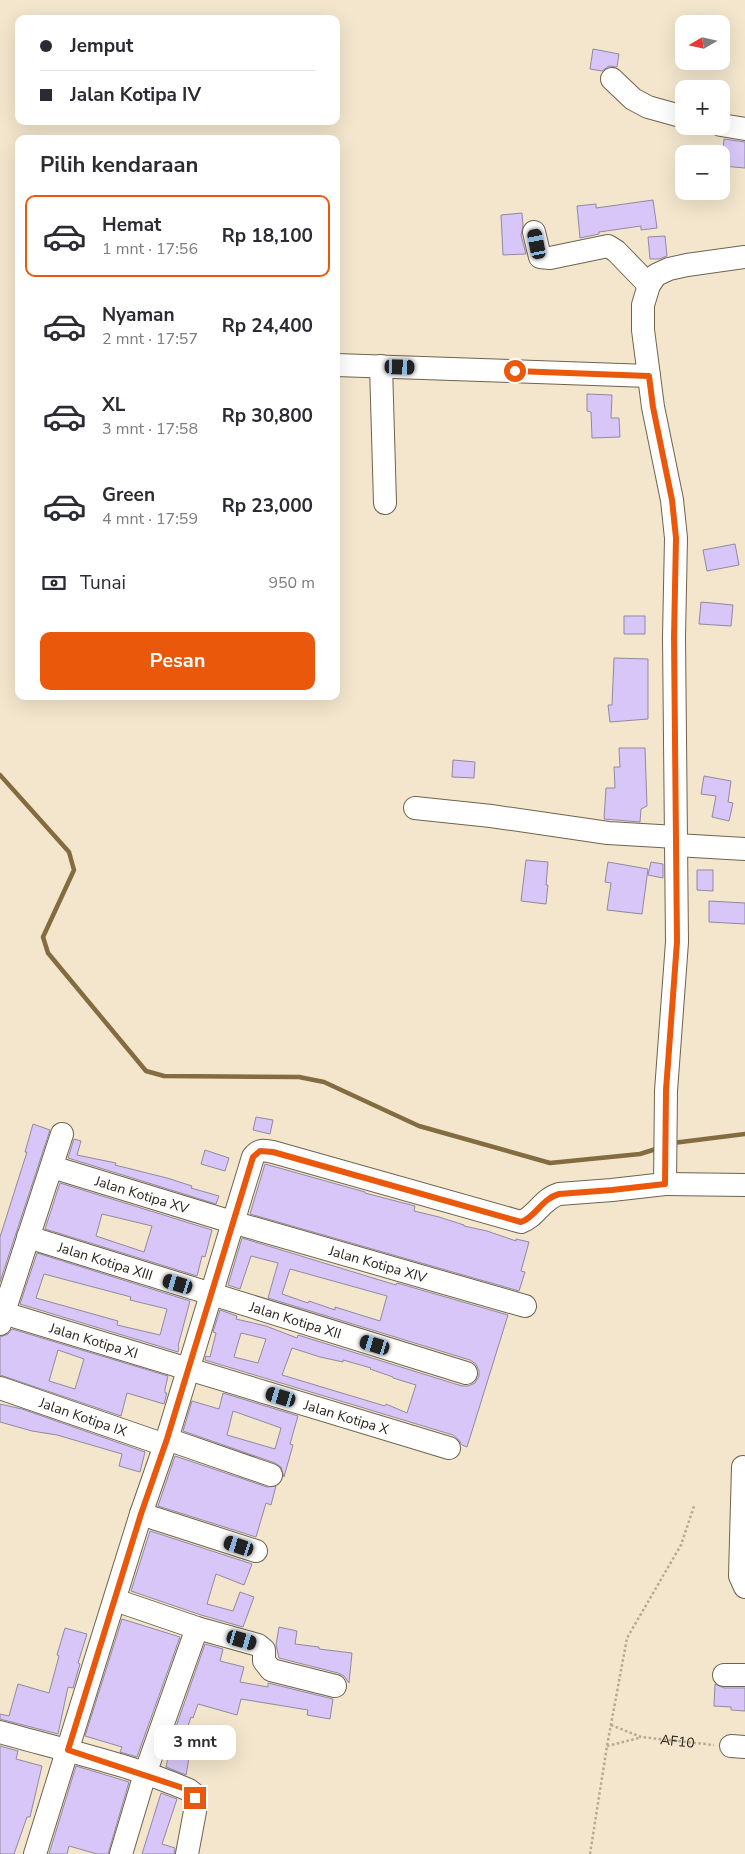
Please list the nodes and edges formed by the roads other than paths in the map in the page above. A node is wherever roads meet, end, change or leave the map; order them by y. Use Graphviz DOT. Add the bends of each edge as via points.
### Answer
graph roads {
  1 [pos="612,79"];
  2 [pos="675,114"];
  3 [pos="730,126"];
  4 [pos="745,129"];
  5 [pos="534,232"];
  6 [pos="745,257"];
  7 [pos="649,285"];
  8 [pos="340,365"];
  9 [pos="381,366"];
  10 [pos="649,376"];
  11 [pos="385,503"];
  12 [pos="416,808"];
  13 [pos="676,841"];
  14 [pos="745,850"];
  15 [pos="62,1134"];
  16 [pos="52,1167"];
  17 [pos="665,1184"];
  18 [pos="745,1185"];
  19 [pos="232,1222"];
  20 [pos="28,1237"];
  21 [pos="211,1294"];
  22 [pos="525,1306"];
  23 [pos="1,1316"];
  24 [pos="188,1369"];
  25 [pos="466,1373"];
  26 [pos="0,1388"];
  27 [pos="166,1442"];
  28 [pos="449,1448"];
  29 [pos="744,1467"];
  30 [pos="271,1475"];
  31 [pos="141,1514"];
  32 [pos="256,1551"];
  33 [pos="745,1587"];
  34 [pos="115,1600"];
  35 [pos="197,1628"];
  36 [pos="335,1686"];
  37 [pos="0,1732"];
  38 [pos="68,1750"];
  39 [pos="145,1774"];
  40 [pos="35,1854"];
  41 [pos="121,1854"];
  42 [pos="187,1854"];
  1 -- 2 [label="street" via="633,99"];
  3 -- 4 [label="street"];
  5 -- 7 [label="street" via="540,257 550,258 608,246"];
  6 -- 7 [label="street" via="669,269 656,275"];
  7 -- 10 [label="street" via="643,304"];
  8 -- 9 [label="street"];
  9 -- 10 [label="street"];
  9 -- 11 [label="street"];
  10 -- 13 [label="street" via="676,538"];
  12 -- 13 [label="street"];
  13 -- 14 [label="street"];
  13 -- 17 [label="street" via="677,942 666,1090"];
  15 -- 16 [label="street"];
  16 -- 19 [label="street, Jalan Kotipa XV"];
  16 -- 20 [label="street"];
  17 -- 18 [label="street"];
  17 -- 19 [label="street" via="551,1196 525,1221 515,1222 273,1152 260,1151 253,1157"];
  19 -- 21 [label="street"];
  19 -- 22 [label="street, Jalan Kotipa XIV"];
  20 -- 21 [label="street, Jalan Kotipa XIII"];
  20 -- 23 [label="street"];
  21 -- 24 [label="street"];
  21 -- 25 [label="street, Jalan Kotipa XII"];
  23 -- 24 [label="street, Jalan Kotipa XI"];
  24 -- 27 [label="street"];
  24 -- 28 [label="street, Jalan Kotipa X"];
  26 -- 27 [label="street, Jalan Kotipa IX"];
  27 -- 30 [label="street, Jalan Kotipa IX"];
  27 -- 31 [label="street"];
  29 -- 33 [label="street" via="740,1576"];
  31 -- 32 [label="street"];
  31 -- 34 [label="street"];
  34 -- 35 [label="street"];
  34 -- 38 [label="street"];
  35 -- 36 [label="street" via="260,1646 266,1652 264,1661 270,1670"];
  35 -- 39 [label="street"];
  37 -- 38 [label="street"];
  38 -- 39 [label="street"];
  38 -- 40 [label="street"];
  39 -- 41 [label="street"];
  39 -- 42 [label="street" via="194,1794 196,1806"];
}
